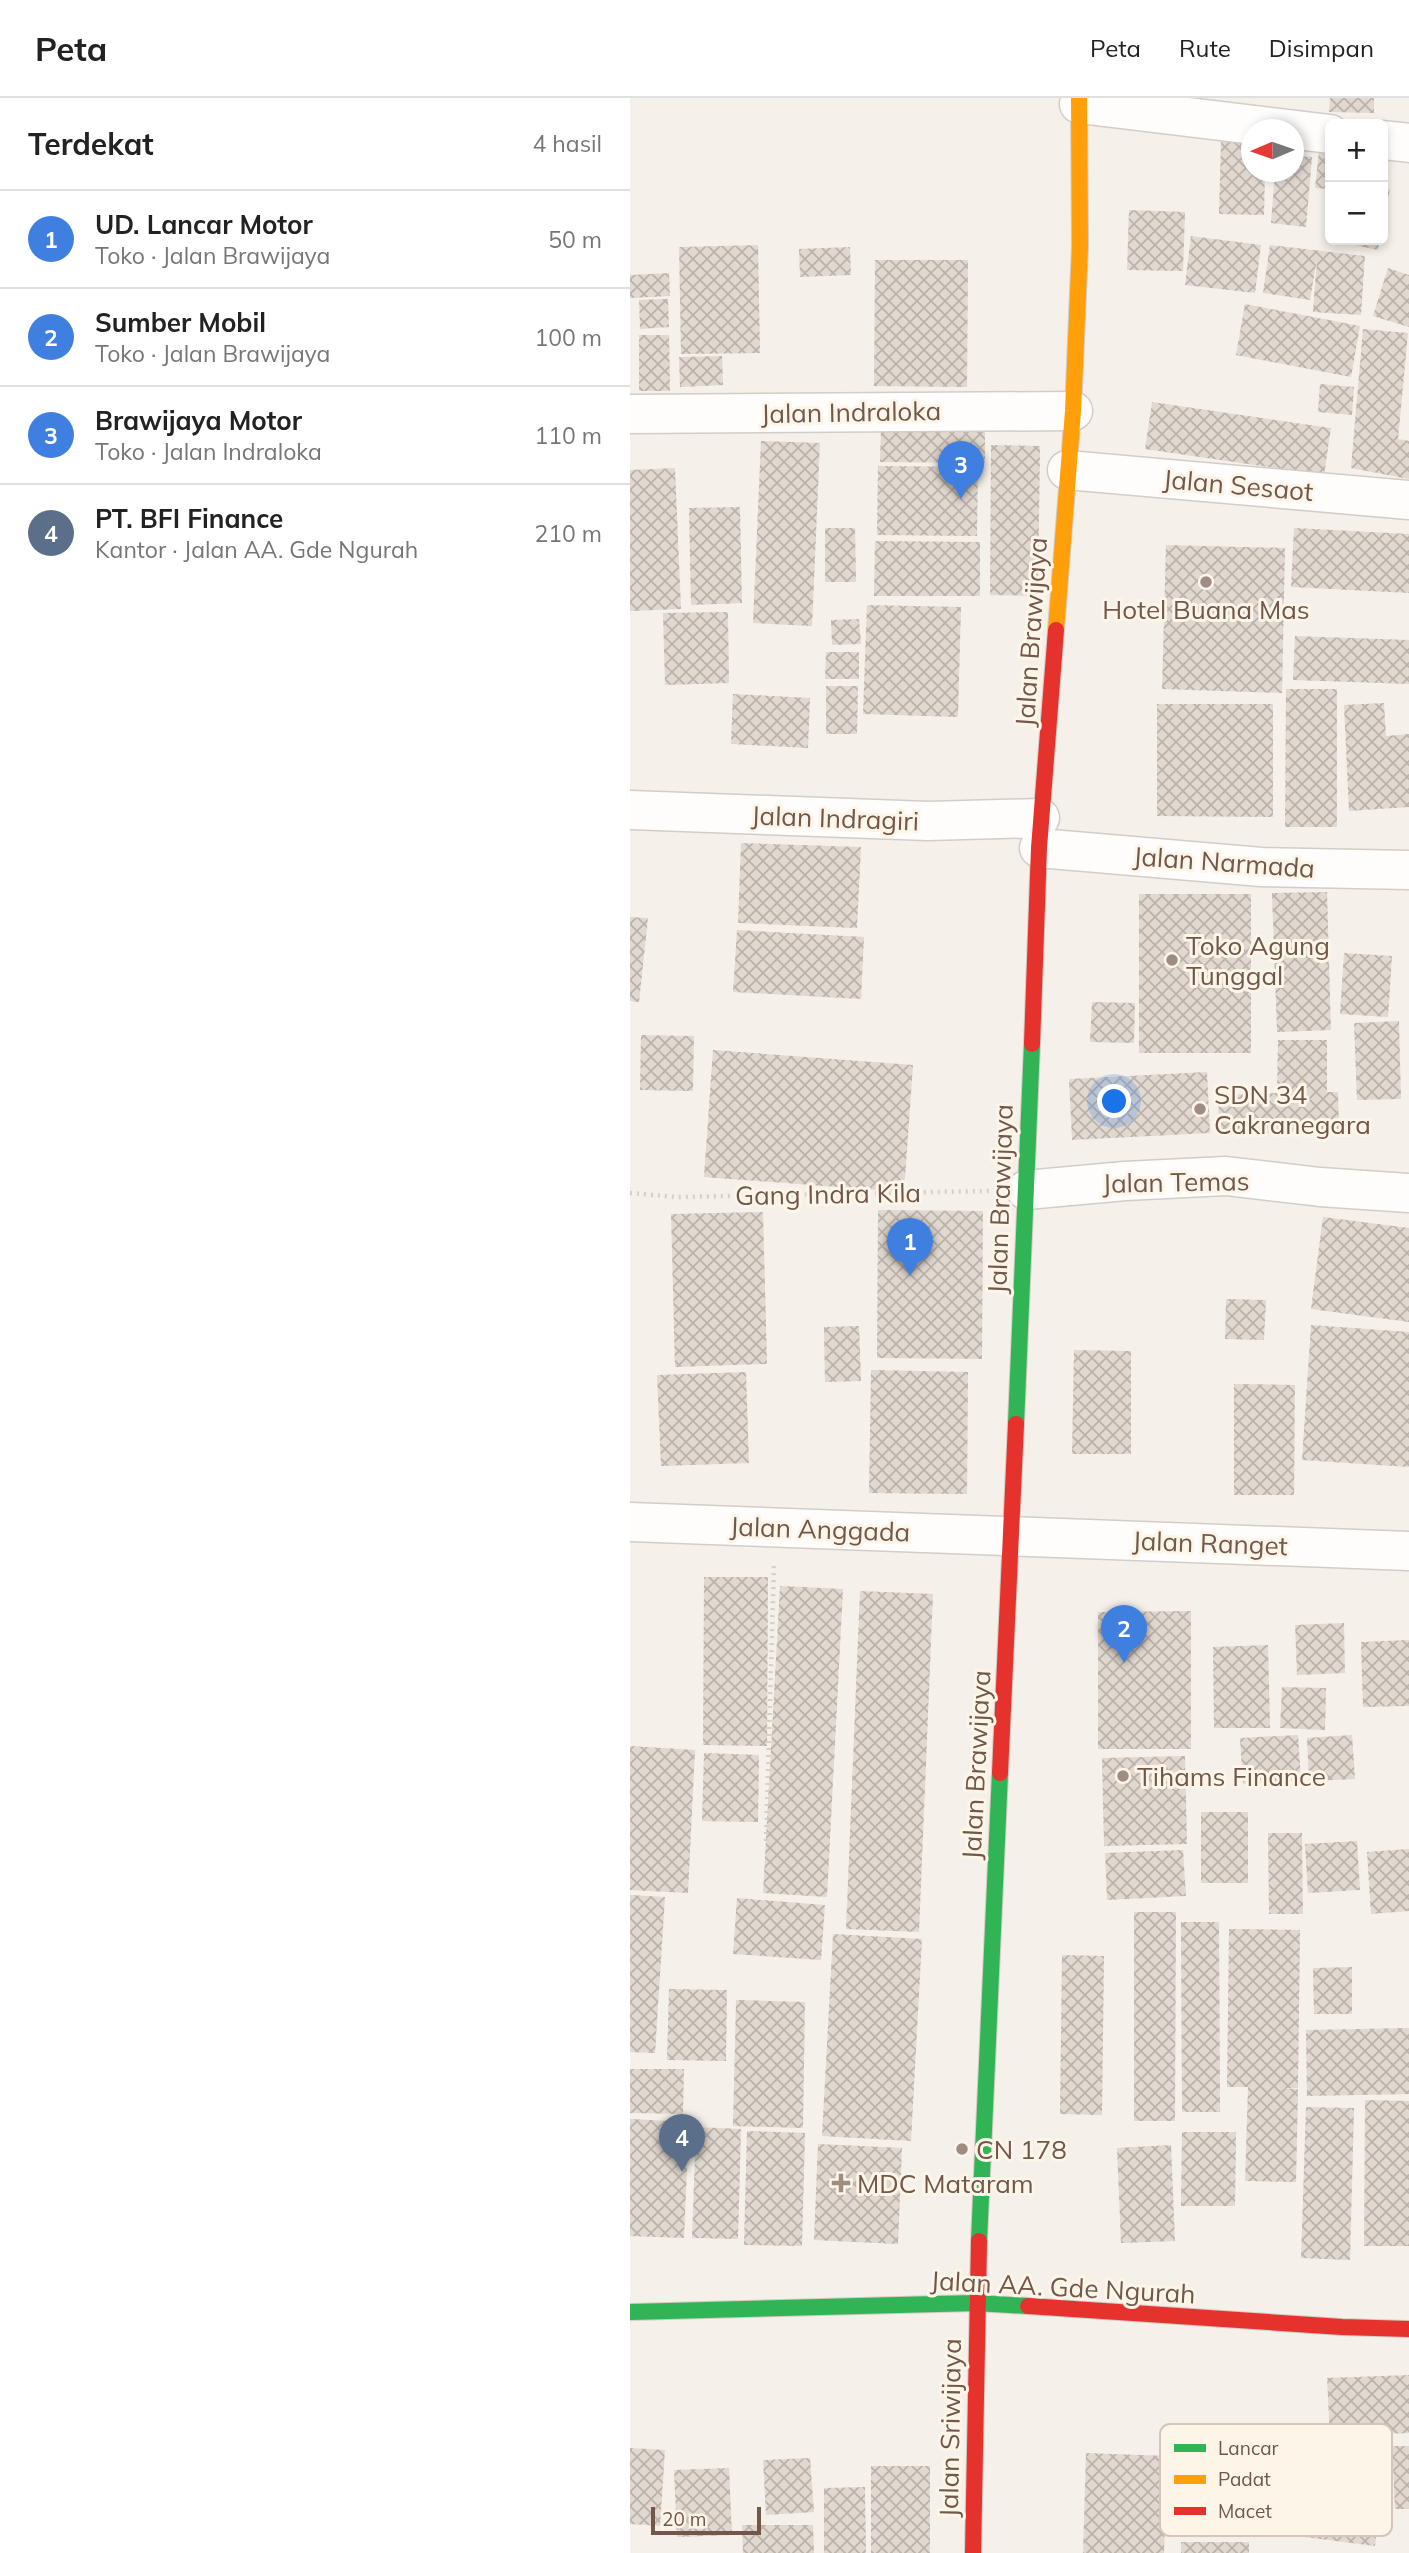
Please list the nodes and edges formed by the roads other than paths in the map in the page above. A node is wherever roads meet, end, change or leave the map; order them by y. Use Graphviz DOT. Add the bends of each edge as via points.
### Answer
graph roads {
  1 [pos="1079,101"];
  2 [pos="1325,133"];
  3 [pos="1388,141"];
  4 [pos="1409,143"];
  5 [pos="1073,411"];
  6 [pos="630,414"];
  7 [pos="1068,470"];
  8 [pos="1409,500"];
  9 [pos="630,810"];
  10 [pos="1040,833"];
  11 [pos="1409,870"];
  12 [pos="1026,1190"];
  13 [pos="1409,1193"];
  14 [pos="630,1521"];
  15 [pos="1011,1535"];
  16 [pos="1409,1551"];
  17 [pos="976,2303"];
  18 [pos="630,2312"];
  19 [pos="1409,2329"];
  20 [pos="973,2553"];
  1 -- 2 [label="street"];
  1 -- 5 [label="main road, Jalan Brawijaya" via="1080,246"];
  3 -- 4 [label="street"];
  5 -- 6 [label="street, Jalan Indraloka"];
  5 -- 7 [label="main road, Jalan Brawijaya"];
  7 -- 8 [label="street, Jalan Sesaot"];
  7 -- 10 [label="main road, Jalan Brawijaya"];
  9 -- 10 [label="street, Jalan Indragiri" via="928,821"];
  10 -- 11 [label="street, Jalan Narmada" via="1261,867"];
  10 -- 12 [label="main road, Jalan Brawijaya"];
  12 -- 13 [label="street, Jalan Temas" via="1226,1176"];
  12 -- 15 [label="main road, Jalan Brawijaya"];
  14 -- 15 [label="street, Jalan Anggada"];
  15 -- 16 [label="street, Jalan Ranget"];
  15 -- 17 [label="main road, Jalan Brawijaya"];
  17 -- 18 [label="main road, Jalan AA. Gde Ngurah"];
  17 -- 19 [label="main road, Jalan AA. Gde Ngurah"];
  17 -- 20 [label="main road, Jalan Sriwijaya"];
}
